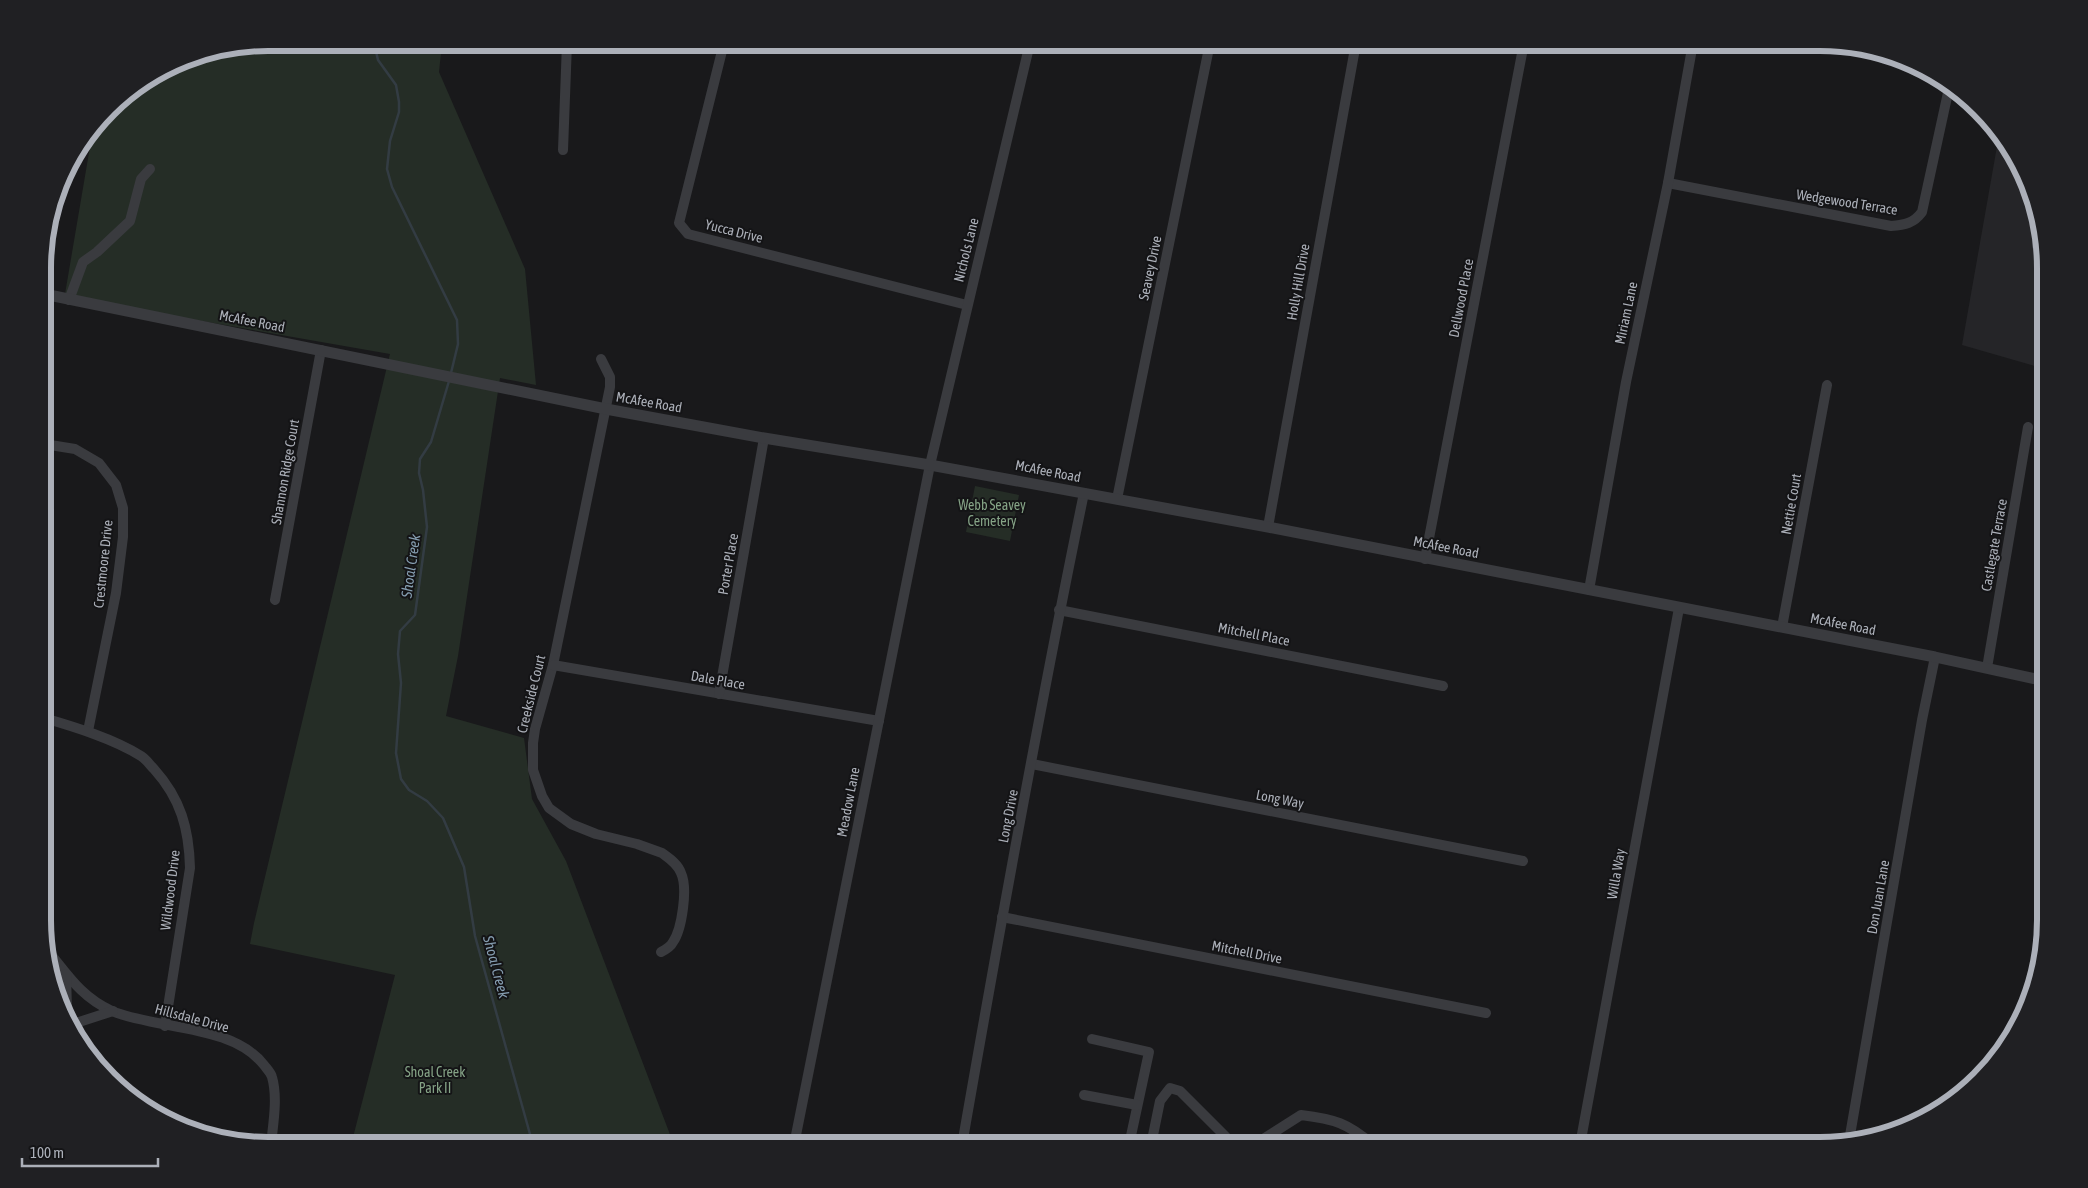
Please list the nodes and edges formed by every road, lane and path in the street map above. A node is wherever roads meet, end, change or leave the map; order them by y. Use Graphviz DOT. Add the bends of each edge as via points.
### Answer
graph roads {
  1 [pos="567,51"];
  2 [pos="722,51"];
  3 [pos="1028,51"];
  4 [pos="1208,51"];
  5 [pos="1354,51"];
  6 [pos="1522,51"];
  7 [pos="1692,51"];
  8 [pos="1948,93"];
  9 [pos="563,150"];
  10 [pos="150,169"];
  11 [pos="1668,183"];
  12 [pos="51,296"];
  13 [pos="68,300"];
  14 [pos="967,305"];
  15 [pos="321,350"];
  16 [pos="601,359"];
  17 [pos="1827,385"];
  18 [pos="606,409"];
  19 [pos="2028,427"];
  20 [pos="764,438"];
  21 [pos="51,445"];
  22 [pos="930,465"];
  23 [pos="1084,493"];
  24 [pos="1117,499"];
  25 [pos="1268,527"];
  26 [pos="1425,559"];
  27 [pos="1588,590"];
  28 [pos="276,600"];
  29 [pos="1679,608"];
  30 [pos="1060,610"];
  31 [pos="1782,627"];
  32 [pos="1935,657"];
  33 [pos="553,665"];
  34 [pos="1987,668"];
  35 [pos="2037,679"];
  36 [pos="1443,686"];
  37 [pos="719,694"];
  38 [pos="51,720"];
  39 [pos="879,721"];
  40 [pos="88,731"];
  41 [pos="1032,764"];
  42 [pos="1523,861"];
  43 [pos="1002,917"];
  44 [pos="661,952"];
  45 [pos="55,960"];
  46 [pos="66,974"];
  47 [pos="68,1002"];
  48 [pos="113,1011"];
  49 [pos="1486,1013"];
  50 [pos="77,1023"];
  51 [pos="165,1026"];
  52 [pos="1092,1038"];
  53 [pos="1084,1095"];
  54 [pos="1137,1105"];
  55 [pos="1850,1135"];
  56 [pos="272,1137"];
  57 [pos="796,1137"];
  58 [pos="963,1137"];
  59 [pos="1131,1137"];
  60 [pos="1153,1137"];
  61 [pos="1226,1137"];
  62 [pos="1266,1137"];
  63 [pos="1360,1137"];
  64 [pos="1581,1137"];
  1 -- 9 [label="street"];
  2 -- 14 [label="street, Yucca Drive" via="679,223 688,234"];
  3 -- 14 [label="street, Nichols Lane"];
  4 -- 24 [label="street, Seavey Drive"];
  5 -- 25 [label="street, Holly Hill Drive"];
  6 -- 26 [label="street, Dellwood Place"];
  7 -- 11 [label="street, Miriam Lane"];
  8 -- 11 [label="street, Wedgewood Terrace" via="1922,212 1916,220 1905,225 1890,226"];
  10 -- 13 [label="street" via="141,178 130,221 83,262"];
  11 -- 27 [label="street, Miriam Lane" via="1626,382"];
  12 -- 13 [label="street, McAfee Road"];
  13 -- 15 [label="street, McAfee Road"];
  14 -- 22 [label="street, Nichols Lane"];
  15 -- 18 [label="street, McAfee Road"];
  15 -- 28 [label="street, Shannon Ridge Court"];
  16 -- 18 [label="street, Creekside Court" via="610,377"];
  17 -- 31 [label="street, Nettie Court"];
  18 -- 20 [label="street, McAfee Road"];
  18 -- 33 [label="street, Creekside Court"];
  19 -- 34 [label="street, Castlegate Terrace"];
  20 -- 22 [label="street, McAfee Road"];
  20 -- 37 [label="street, Porter Place"];
  21 -- 40 [label="street, Crestmoore Drive" via="75,449 99,463 116,485 123,508 116,593"];
  22 -- 23 [label="street, McAfee Road"];
  22 -- 39 [label="street, Meadow Lane"];
  23 -- 24 [label="street, McAfee Road"];
  23 -- 30 [label="street, Long Drive"];
  24 -- 25 [label="street, McAfee Road"];
  25 -- 26 [label="street, McAfee Road"];
  26 -- 27 [label="street, McAfee Road"];
  27 -- 29 [label="street, McAfee Road"];
  29 -- 31 [label="street, McAfee Road"];
  29 -- 64 [label="street, Willa Way"];
  30 -- 36 [label="street, Mitchell Place"];
  30 -- 41 [label="street, Long Drive"];
  31 -- 32 [label="street, McAfee Road"];
  32 -- 34 [label="street, McAfee Road"];
  32 -- 55 [label="street, Don Juan Lane"];
  33 -- 37 [label="street, Dale Place"];
  33 -- 44 [label="street, Creekside Court" via="533,743 533,770 537,783 549,808 571,824 662,853 673,861 685,885 683,912 673,943"];
  34 -- 35 [label="street, McAfee Road"];
  37 -- 39 [label="street, Dale Place"];
  38 -- 40 [label="street, Wildwood Drive"];
  39 -- 57 [label="street, Meadow Lane"];
  40 -- 51 [label="street, Wildwood Drive" via="142,756 167,783 180,809 189,841 190,868"];
  41 -- 42 [label="street, Long Way"];
  41 -- 43 [label="street, Long Drive"];
  43 -- 49 [label="street, Mitchell Drive"];
  43 -- 58 [label="street, Long Drive"];
  45 -- 46 [label="street, Hillsdale Drive"];
  46 -- 47 [label="street"];
  46 -- 48 [label="street, Hillsdale Drive" via="95,1002"];
  48 -- 50 [label="street"];
  48 -- 51 [label="street, Hillsdale Drive"];
  51 -- 56 [label="street, Hillsdale Drive" via="206,1033 244,1047 260,1061 272,1076"];
  52 -- 54 [label="street" via="1149,1052"];
  53 -- 54 [label="street"];
  54 -- 59 [label="street"];
  60 -- 61 [label="street" via="1160,1101 1170,1088 1180,1091"];
  62 -- 63 [label="street" via="1301,1115 1337,1121 1356,1130"];
}
